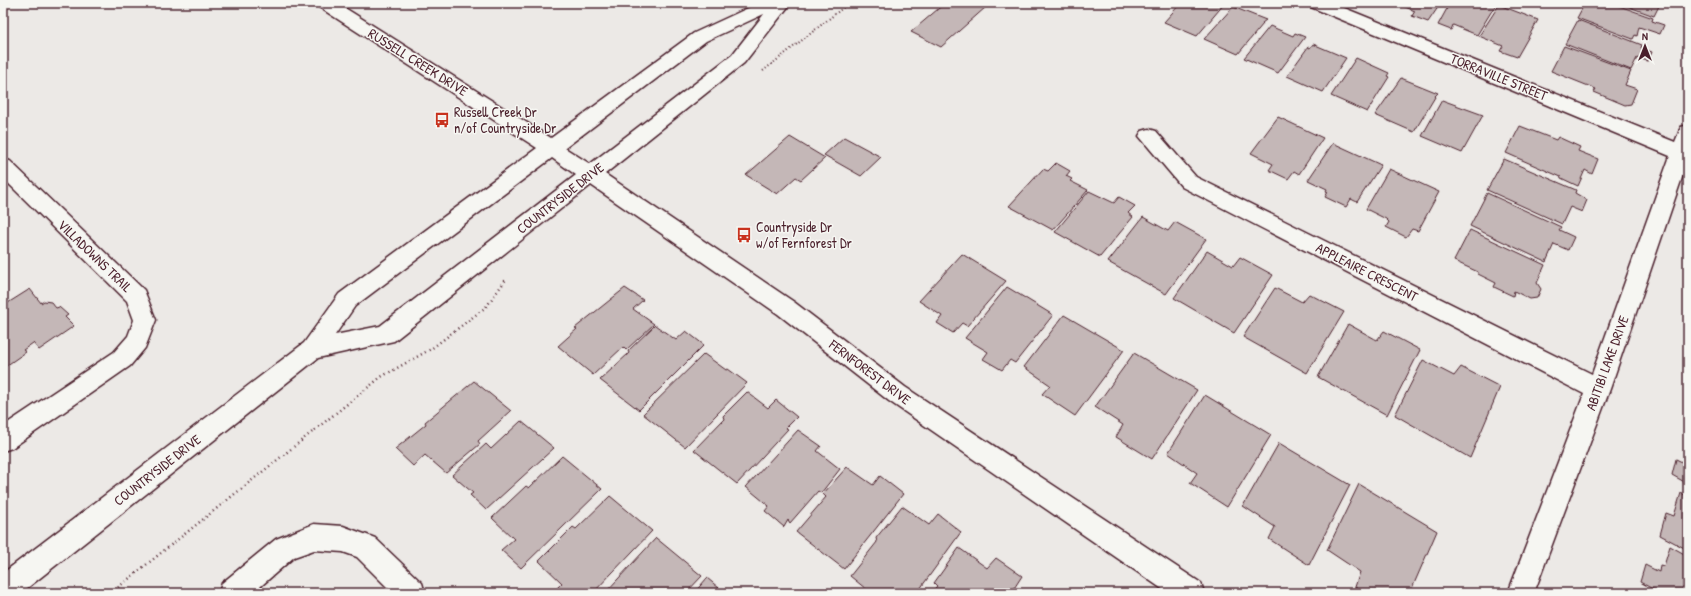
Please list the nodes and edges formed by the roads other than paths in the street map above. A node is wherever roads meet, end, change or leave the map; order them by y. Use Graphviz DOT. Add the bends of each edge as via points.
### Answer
graph roads {
  1 [pos="325,3"];
  2 [pos="773,3"];
  3 [pos="782,3"];
  4 [pos="1317,3"];
  5 [pos="1688,132"];
  6 [pos="1149,136"];
  7 [pos="551,148"];
  8 [pos="1680,152"];
  9 [pos="3,166"];
  10 [pos="590,175"];
  11 [pos="312,350"];
  12 [pos="1598,390"];
  13 [pos="3,440"];
  14 [pos="3,590"];
  15 [pos="232,593"];
  16 [pos="412,593"];
  17 [pos="1192,593"];
  18 [pos="1521,593"];
  1 -- 7 [label="street, RUSSELL CREEK DRIVE"];
  2 -- 7 [label="street, COUNTRYSIDE DRIVE" via="700,36"];
  3 -- 10 [label="street, COUNTRYSIDE DRIVE" via="738,59"];
  4 -- 8 [label="street, TORRAVILLE STREET"];
  5 -- 8 [label="street, ABITIBI LAKE DRIVE"];
  6 -- 12 [label="street, APPLEAIRE CRESCENT" via="1189,182"];
  7 -- 10 [label="street, FERNFOREST DRIVE"];
  7 -- 11 [label="street, COUNTRYSIDE DRIVE" via="347,300"];
  8 -- 12 [label="street, ABITIBI LAKE DRIVE"];
  9 -- 13 [label="street, VILLADOWNS TRAIL" via="136,296 145,320 138,341 122,359"];
  10 -- 11 [label="street, COUNTRYSIDE DRIVE" via="386,334"];
  10 -- 17 [label="street, FERNFOREST DRIVE" via="786,308 898,394"];
  11 -- 14 [label="street, COUNTRYSIDE DRIVE"];
  12 -- 18 [label="street, ABITIBI LAKE DRIVE"];
  15 -- 16 [label="street" via="285,548 314,537 343,539 366,547"];
}
